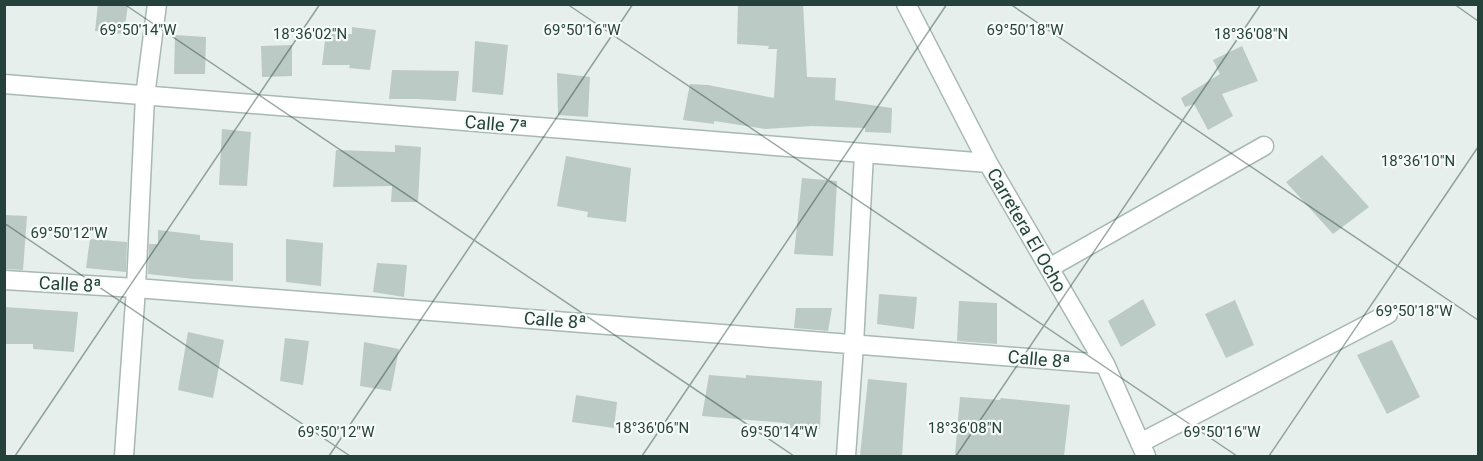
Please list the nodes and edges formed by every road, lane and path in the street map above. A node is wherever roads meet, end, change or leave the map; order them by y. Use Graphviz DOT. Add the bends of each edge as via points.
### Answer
graph roads {
  1 [pos="157,4"];
  2 [pos="906,4"];
  3 [pos="4,84"];
  4 [pos="146,96"];
  5 [pos="1264,146"];
  6 [pos="864,153"];
  7 [pos="988,163"];
  8 [pos="1049,268"];
  9 [pos="4,280"];
  10 [pos="136,288"];
  11 [pos="1388,314"];
  12 [pos="854,344"];
  13 [pos="1105,364"];
  14 [pos="1143,450"];
  15 [pos="124,456"];
  16 [pos="846,456"];
  1 -- 4 [label="street"];
  2 -- 7 [label="street, Carretera El Ocho"];
  3 -- 4 [label="street, Calle 7ª"];
  4 -- 6 [label="street, Calle 7ª"];
  4 -- 10 [label="street"];
  5 -- 8 [label="street"];
  6 -- 7 [label="street, Calle 7ª"];
  6 -- 12 [label="street"];
  7 -- 8 [label="street, Carretera El Ocho"];
  8 -- 13 [label="street, Carretera El Ocho"];
  9 -- 10 [label="street, Calle 8ª"];
  10 -- 12 [label="street, Calle 8ª"];
  10 -- 15 [label="street"];
  11 -- 14 [label="street"];
  12 -- 13 [label="street, Calle 8ª"];
  12 -- 16 [label="street"];
  13 -- 14 [label="street, Carretera El Ocho"];
}
